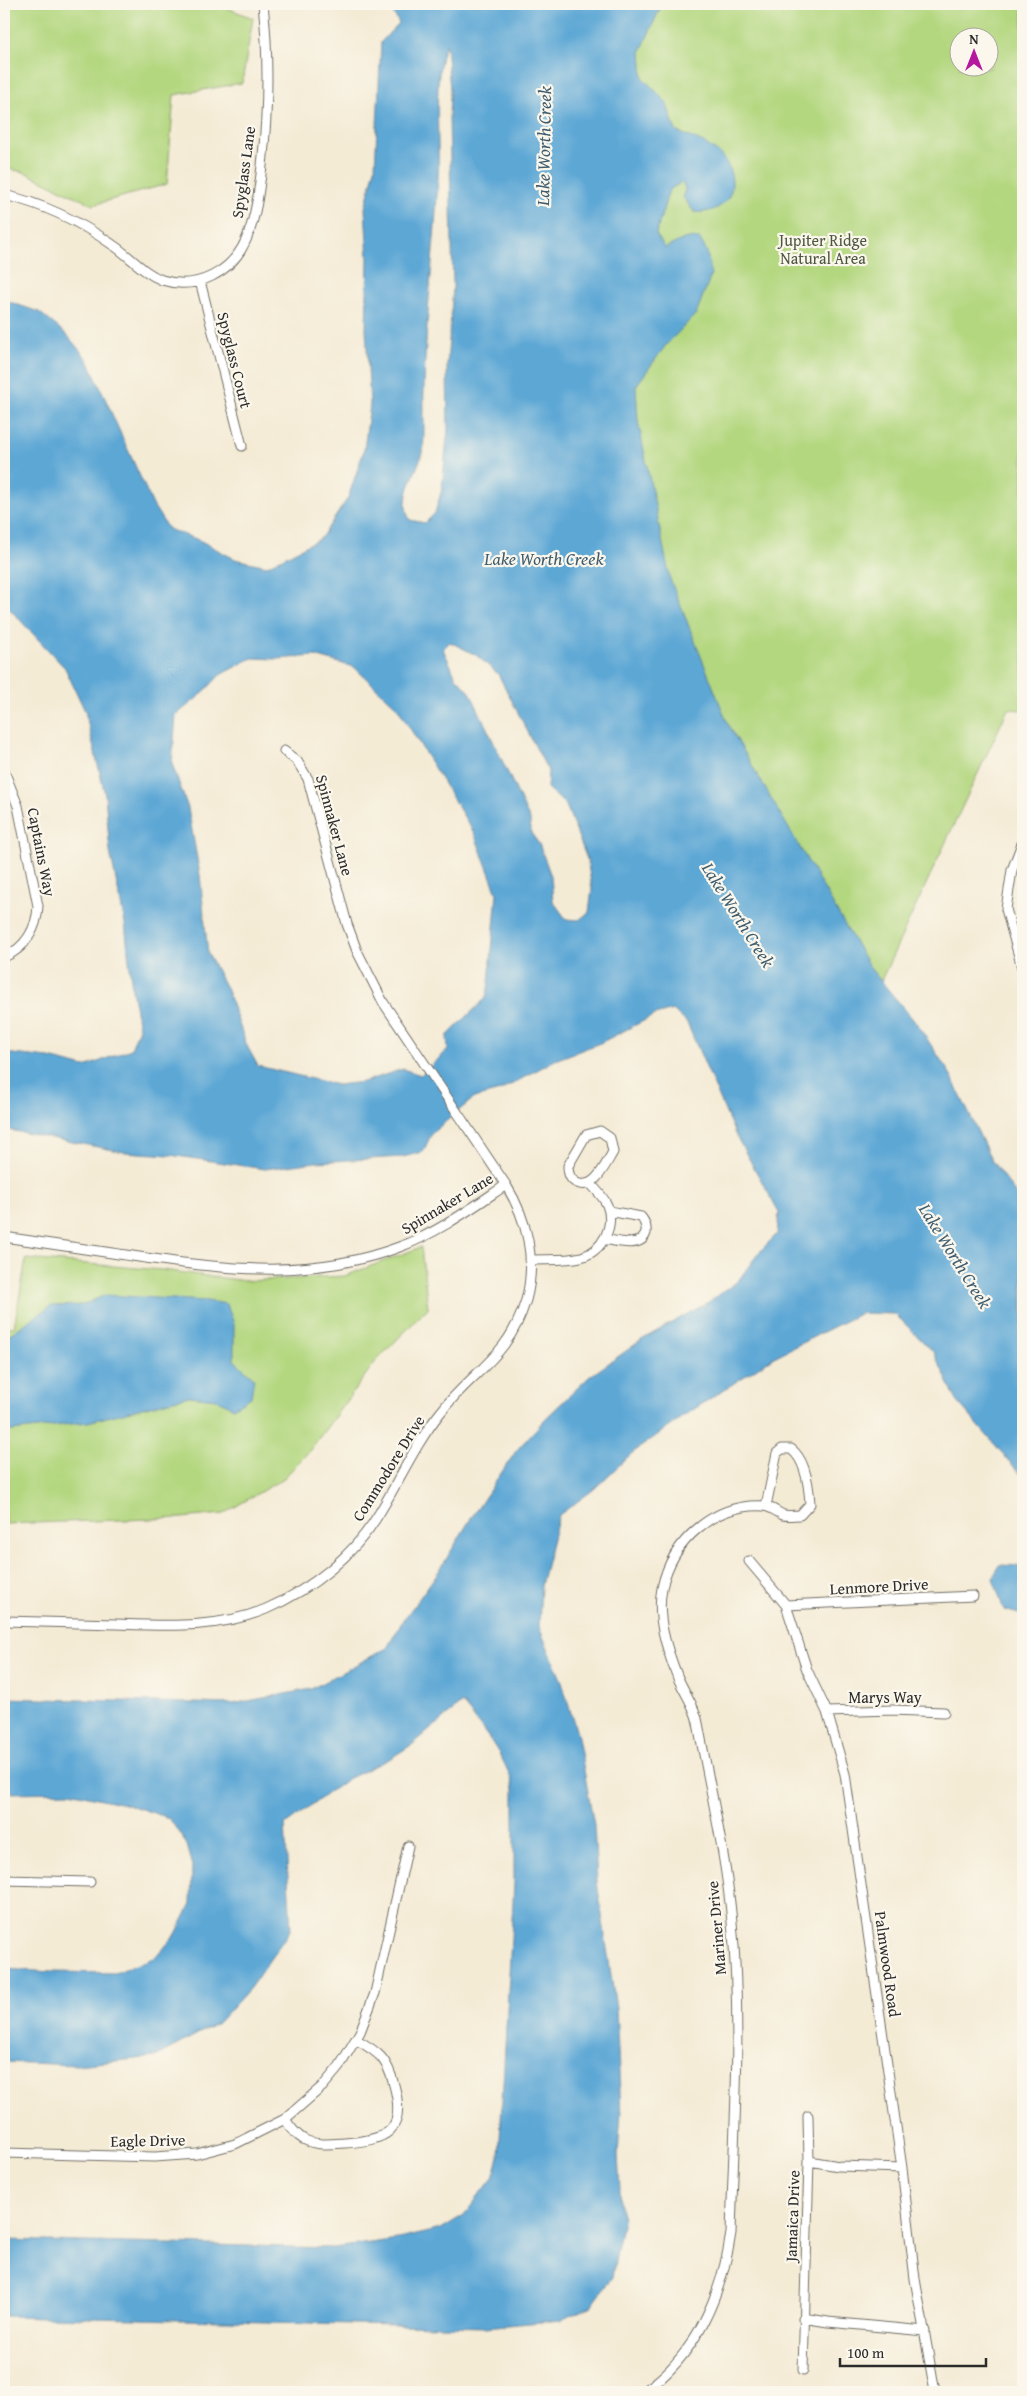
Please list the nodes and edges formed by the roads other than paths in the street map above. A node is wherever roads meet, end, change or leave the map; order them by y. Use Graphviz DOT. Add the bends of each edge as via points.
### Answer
graph roads {
  1 [pos="263,4"];
  2 [pos="4,195"];
  3 [pos="200,281"];
  4 [pos="242,446"];
  5 [pos="284,751"];
  6 [pos="4,771"];
  7 [pos="1023,841"];
  8 [pos="4,957"];
  9 [pos="1023,971"];
  10 [pos="590,1183"];
  11 [pos="506,1185"];
  12 [pos="608,1211"];
  13 [pos="4,1237"];
  14 [pos="604,1239"];
  15 [pos="530,1260"];
  16 [pos="766,1506"];
  17 [pos="749,1561"];
  18 [pos="973,1596"];
  19 [pos="786,1605"];
  20 [pos="4,1621"];
  21 [pos="827,1712"];
  22 [pos="944,1712"];
  23 [pos="408,1846"];
  24 [pos="4,1880"];
  25 [pos="90,1882"];
  26 [pos="357,2040"];
  27 [pos="808,2116"];
  28 [pos="285,2119"];
  29 [pos="4,2153"];
  30 [pos="809,2160"];
  31 [pos="902,2168"];
  32 [pos="804,2318"];
  33 [pos="924,2330"];
  34 [pos="803,2370"];
  35 [pos="642,2392"];
  36 [pos="935,2392"];
  1 -- 3 [label="street, Spyglass Lane" via="267,100 254,217 246,241 233,261 215,275"];
  2 -- 3 [label="street, Spyglass Lane" via="40,205 83,226 155,277 177,283"];
  3 -- 4 [label="street, Spyglass Court"];
  5 -- 11 [label="street, Spinnaker Lane" via="297,761 308,779 341,904 357,951 383,1002"];
  6 -- 8 [label="street, Captains Way" via="18,806 38,906 28,938"];
  7 -- 9 [label="street" via="1012,870 1006,909"];
  10 -- 10 [label="street" via="577,1183 572,1179 568,1166 586,1134 600,1132 610,1138 613,1152"];
  10 -- 12 [label="street" via="603,1198"];
  11 -- 13 [label="street, Spinnaker Lane" via="458,1217 403,1246 370,1257 316,1268 268,1271 227,1268"];
  11 -- 15 [label="street, Commodore Drive" via="525,1226"];
  12 -- 14 [label="street" via="609,1226"];
  12 -- 14 [label="street" via="641,1217 647,1230 644,1237 632,1243"];
  14 -- 15 [label="street" via="592,1252 579,1257"];
  15 -- 20 [label="street, Commodore Drive" via="527,1297 521,1316 501,1351 439,1414 380,1514 359,1542 311,1585 240,1618 196,1625"];
  16 -- 16 [label="street, Mariner Drive" via="785,1516 800,1515 810,1504 809,1486 801,1462 791,1449 777,1454"];
  16 -- 35 [label="street, Mariner Drive" via="736,1508 706,1520 676,1554 662,1588 660,1621 678,1679 696,1710 727,1876 736,1966 731,2233 713,2302 696,2337 666,2374"];
  17 -- 19 [label="street, Palmwood Road"];
  18 -- 19 [label="street, Lenmore Drive"];
  19 -- 21 [label="street, Palmwood Road" via="807,1670"];
  21 -- 22 [label="street, Marys Way"];
  21 -- 31 [label="street, Palmwood Road" via="845,1774"];
  23 -- 26 [label="street, Eagle Drive" via="375,1993"];
  24 -- 25 [label="street"];
  26 -- 28 [label="street, Eagle Drive" via="323,2086"];
  26 -- 28 [label="street" via="378,2052 390,2070 399,2104 397,2119 389,2131 370,2141 318,2144 297,2135"];
  27 -- 30 [label="street, Jamaica Drive"];
  28 -- 29 [label="street, Eagle Drive" via="235,2144 197,2154 155,2157"];
  30 -- 31 [label="street" via="839,2166"];
  30 -- 32 [label="street, Jamaica Drive"];
  31 -- 33 [label="street, Palmwood Road"];
  32 -- 33 [label="street"];
  32 -- 34 [label="street, Jamaica Drive"];
  33 -- 36 [label="street, Palmwood Road"];
}
